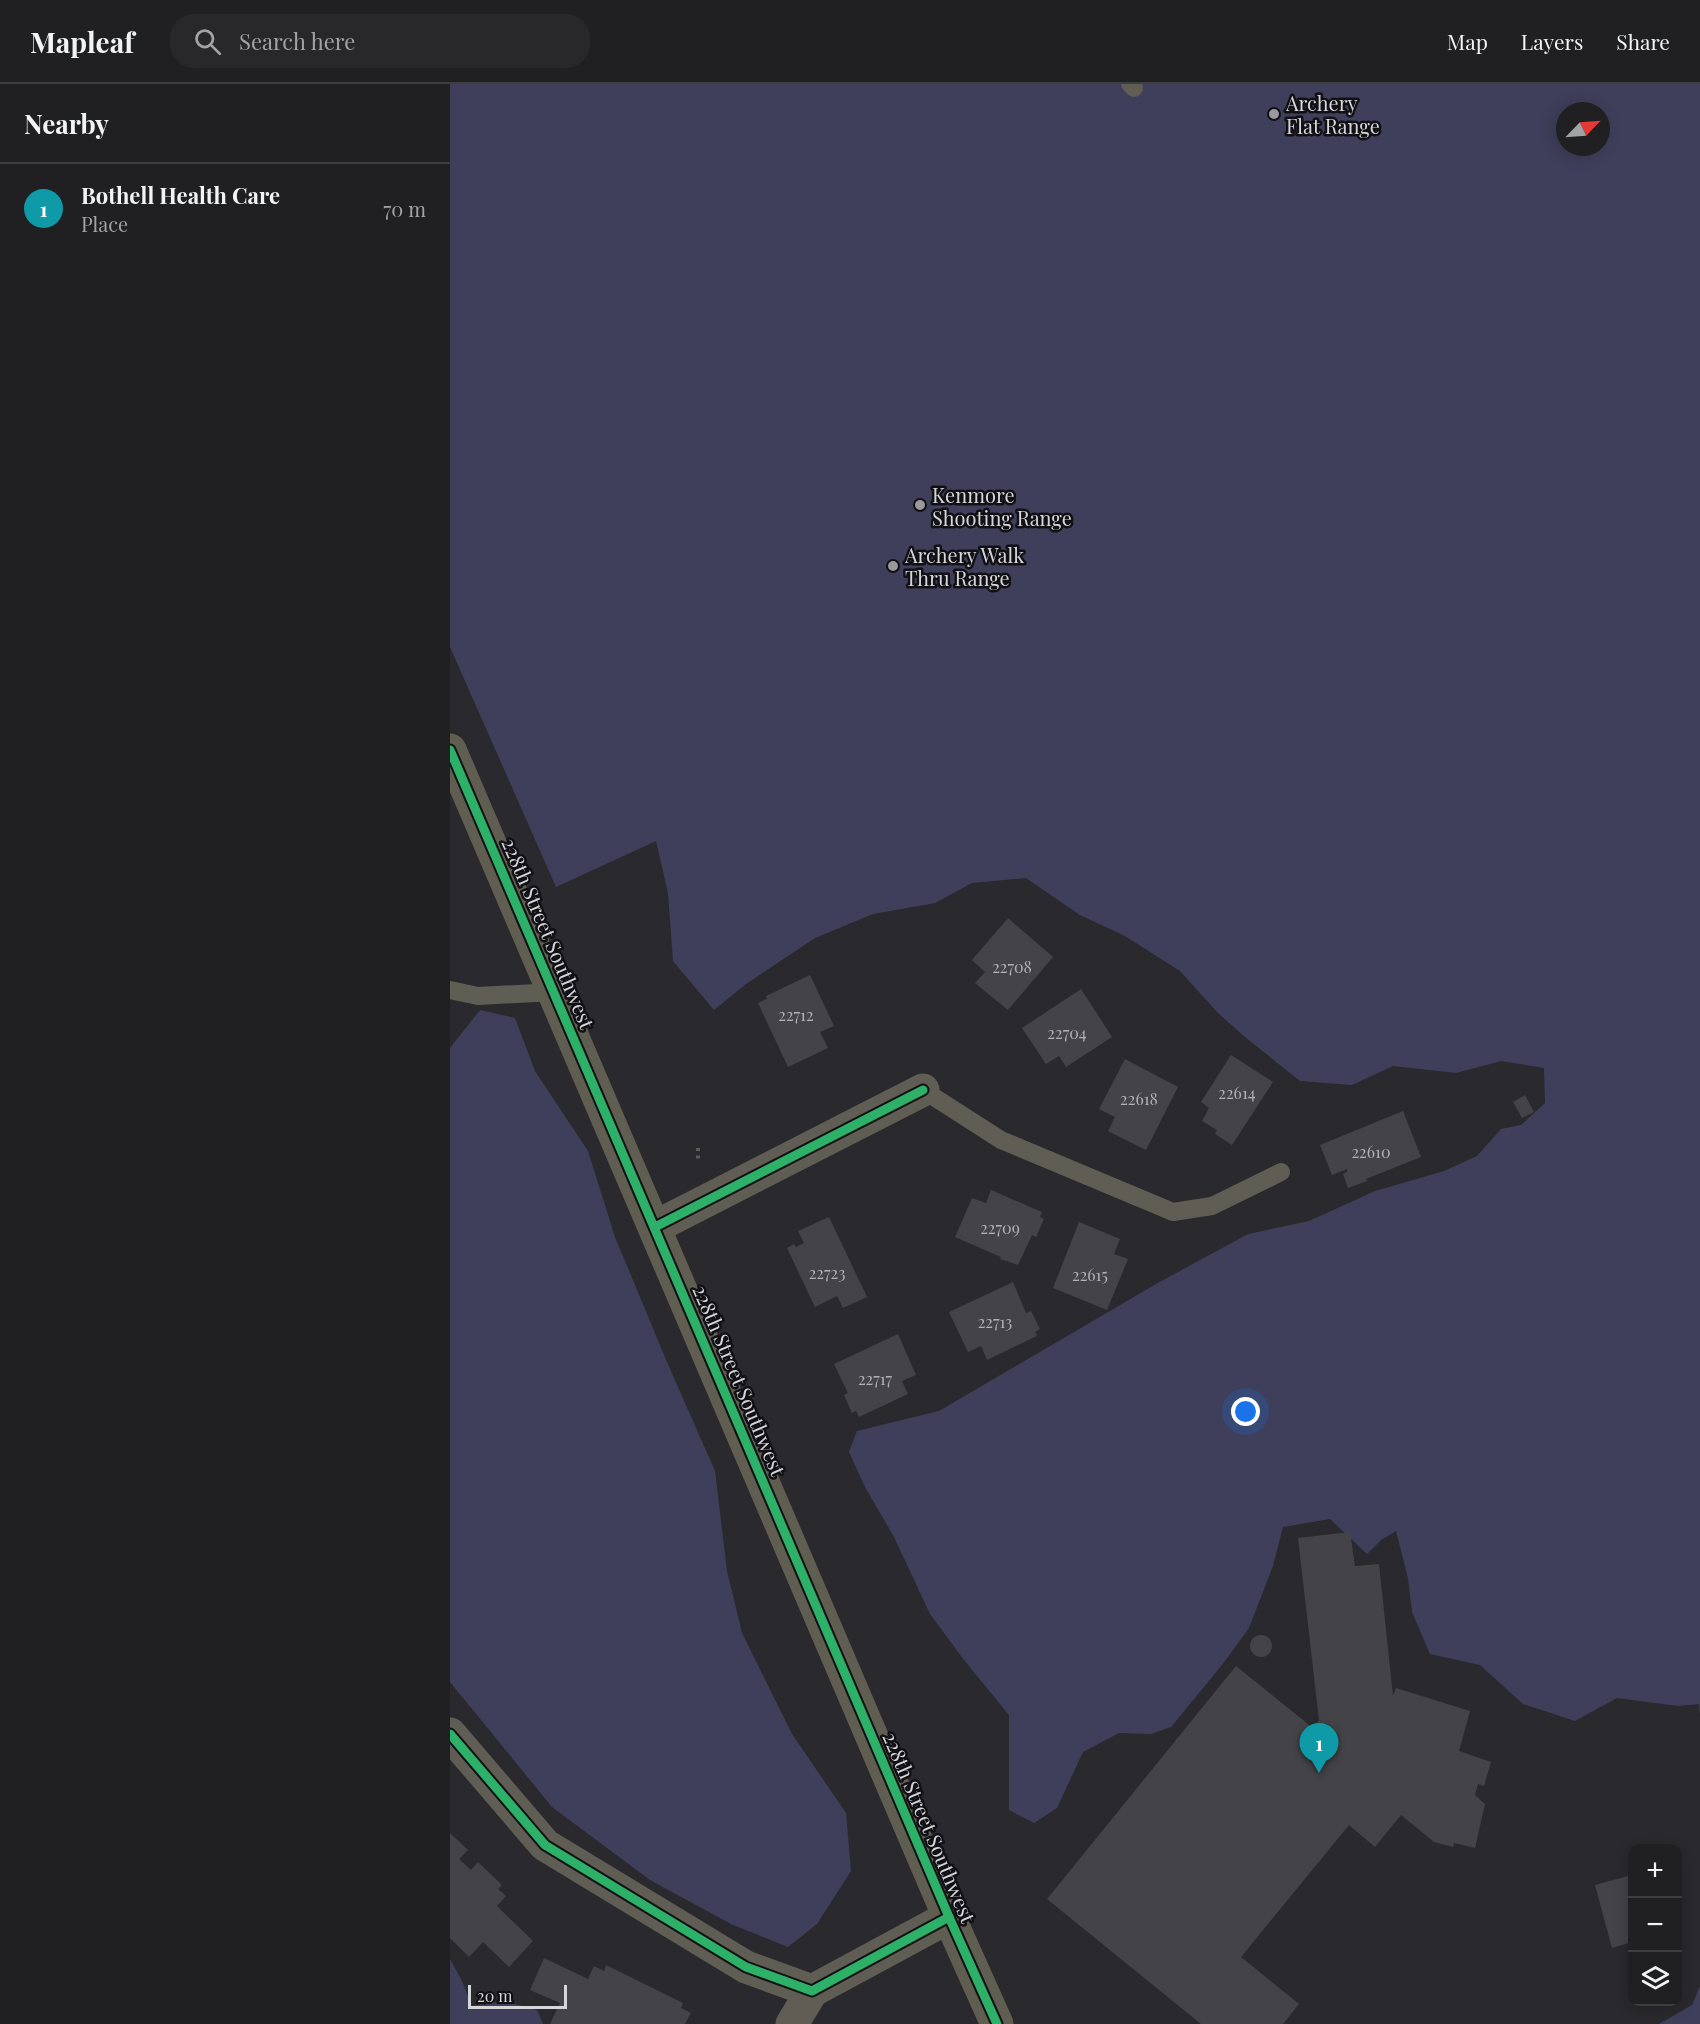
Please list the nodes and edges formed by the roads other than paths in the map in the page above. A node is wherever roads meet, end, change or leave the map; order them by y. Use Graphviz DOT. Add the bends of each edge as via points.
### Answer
graph roads {
  1 [pos="450,750"];
  2 [pos="450,990"];
  3 [pos="555,992"];
  4 [pos="923,1090"];
  5 [pos="1281,1172"];
  6 [pos="655,1227"];
  7 [pos="450,1734"];
  8 [pos="949,1917"];
  9 [pos="812,1991"];
  10 [pos="792,2024"];
  11 [pos="997,2024"];
  1 -- 3 [label="main road, 228th Street Southwest"];
  2 -- 3 [label="lane" via="478,996"];
  3 -- 6 [label="main road, 228th Street Southwest"];
  4 -- 5 [label="lane" via="1001,1140 1173,1212 1212,1206"];
  4 -- 6 [label="street"];
  6 -- 8 [label="main road, 228th Street Southwest"];
  7 -- 9 [label="street" via="545,1845 746,1967"];
  8 -- 9 [label="street"];
  8 -- 11 [label="main road, 228th Street Southwest"];
  9 -- 10 [label="street"];
}
